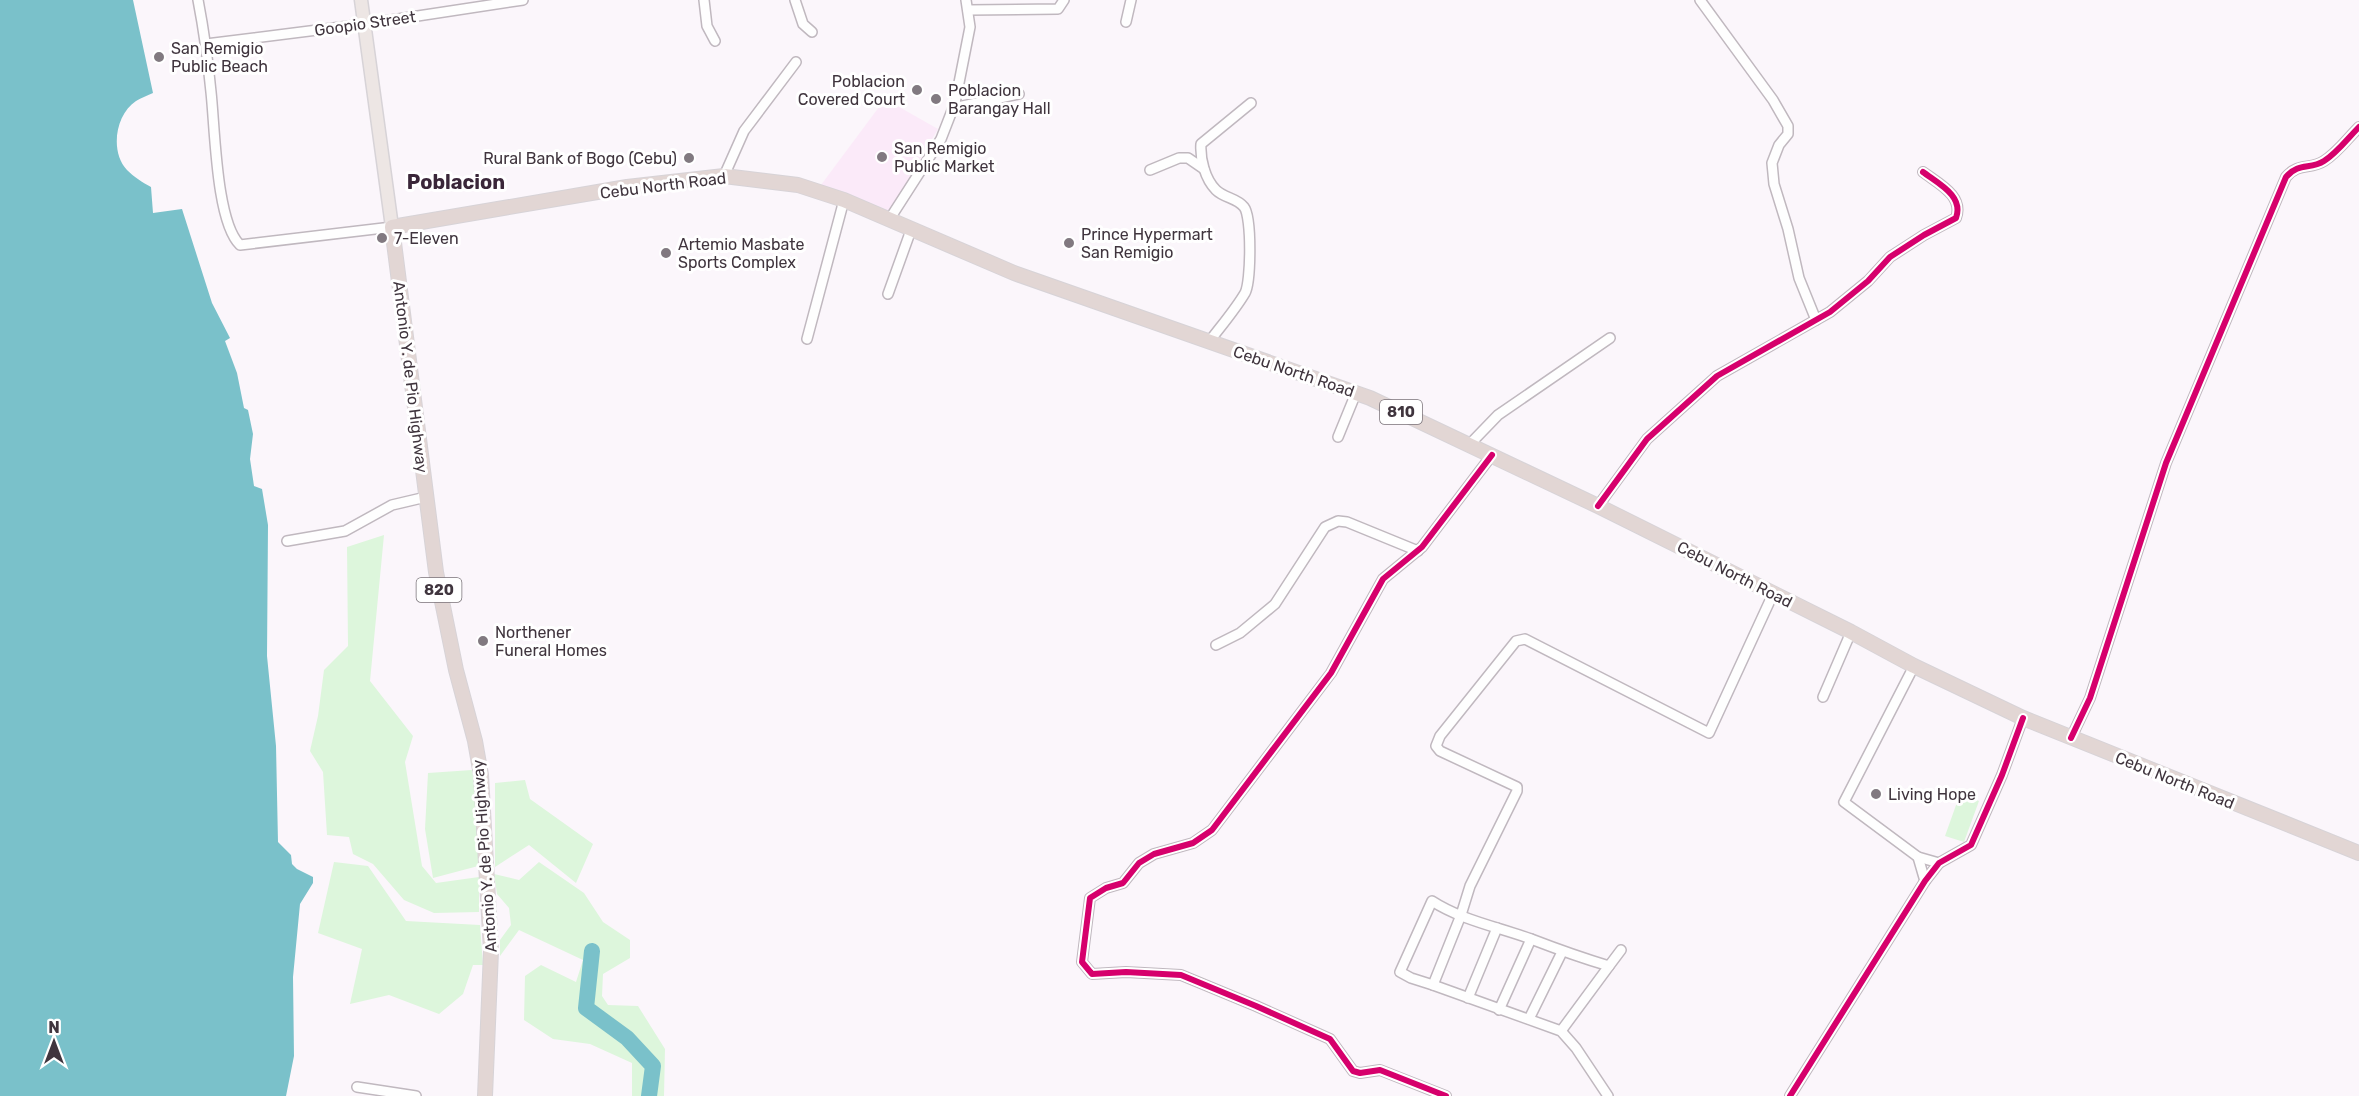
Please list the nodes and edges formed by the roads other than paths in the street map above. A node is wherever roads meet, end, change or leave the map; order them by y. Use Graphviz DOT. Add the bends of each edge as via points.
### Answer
graph roads {
  1 [pos="198,0"];
  2 [pos="361,0"];
  3 [pos="523,0"];
  4 [pos="704,0"];
  5 [pos="795,0"];
  6 [pos="966,0"];
  7 [pos="1064,0"];
  8 [pos="1131,0"];
  9 [pos="1700,0"];
  10 [pos="968,10"];
  11 [pos="1126,22"];
  12 [pos="364,24"];
  13 [pos="812,32"];
  14 [pos="715,41"];
  15 [pos="206,44"];
  16 [pos="796,62"];
  17 [pos="1019,94"];
  18 [pos="1251,103"];
  19 [pos="953,108"];
  20 [pos="2359,127"];
  21 [pos="1204,169"];
  22 [pos="1150,170"];
  23 [pos="1923,172"];
  24 [pos="724,176"];
  25 [pos="844,200"];
  26 [pos="889,220"];
  27 [pos="392,227"];
  28 [pos="911,230"];
  29 [pos="888,294"];
  30 [pos="1816,320"];
  31 [pos="1610,338"];
  32 [pos="807,339"];
  33 [pos="1209,342"];
  34 [pos="1356,393"];
  35 [pos="1338,437"];
  36 [pos="1470,444"];
  37 [pos="1491,454"];
  38 [pos="426,497"];
  39 [pos="1598,506"];
  40 [pos="287,541"];
  41 [pos="1418,551"];
  42 [pos="1773,594"];
  43 [pos="1851,632"];
  44 [pos="1216,645"];
  45 [pos="1914,666"];
  46 [pos="1823,697"];
  47 [pos="2023,718"];
  48 [pos="2071,738"];
  49 [pos="2359,853"];
  50 [pos="1918,856"];
  51 [pos="1939,863"];
  52 [pos="1925,881"];
  53 [pos="1461,915"];
  54 [pos="1497,928"];
  55 [pos="1531,939"];
  56 [pos="1621,950"];
  57 [pos="1562,952"];
  58 [pos="1609,966"];
  59 [pos="1433,985"];
  60 [pos="1468,998"];
  61 [pos="1499,1010"];
  62 [pos="1530,1019"];
  63 [pos="1561,1030"];
  64 [pos="357,1087"];
  65 [pos="416,1096"];
  66 [pos="485,1096"];
  67 [pos="1446,1096"];
  68 [pos="1608,1096"];
  69 [pos="1790,1096"];
  1 -- 15 [label="street"];
  2 -- 12 [label="main road"];
  3 -- 12 [label="street, Goopio Street"];
  4 -- 14 [label="street" via="707,26"];
  5 -- 13 [label="street" via="803,24"];
  6 -- 10 [label="street"];
  7 -- 10 [label="street" via="1058,9"];
  8 -- 11 [label="street"];
  9 -- 30 [label="street" via="1788,126 1788,134 1772,163 1774,184 1799,278"];
  10 -- 19 [label="street" via="970,27"];
  12 -- 15 [label="street, Goopio Street"];
  12 -- 27 [label="main road"];
  15 -- 27 [label="street" via="219,181 232,237 240,245"];
  16 -- 24 [label="street" via="744,131"];
  17 -- 19 [label="street"];
  18 -- 21 [label="street" via="1201,144"];
  19 -- 26 [label="street" via="941,139"];
  20 -- 48 [label="street" via="2327,159 2293,169 2286,177 2166,463 2090,698"];
  21 -- 22 [label="street" via="1188,158 1179,158"];
  21 -- 33 [label="street" via="1216,191 1245,208 1249,252 1246,291"];
  23 -- 30 [label="street" via="1957,201 1956,219 1890,257 1844,302"];
  24 -- 25 [label="highway, Cebu North Road / 810" via="798,185"];
  24 -- 27 [label="highway, Cebu North Road / 810" via="627,187"];
  25 -- 26 [label="highway, Cebu North Road / 810"];
  25 -- 32 [label="street"];
  26 -- 28 [label="highway, Cebu North Road / 810"];
  27 -- 38 [label="highway, Antonio Y. de Pio Highway / 820"];
  28 -- 29 [label="street"];
  28 -- 33 [label="highway, Cebu North Road / 810" via="1014,273"];
  30 -- 39 [label="street" via="1717,376 1647,439"];
  31 -- 36 [label="street" via="1498,415"];
  33 -- 34 [label="highway, Cebu North Road / 810"];
  34 -- 35 [label="street"];
  34 -- 36 [label="highway, Cebu North Road / 810"];
  36 -- 37 [label="highway, Cebu North Road / 810"];
  37 -- 39 [label="highway, Cebu North Road / 810"];
  37 -- 41 [label="street"];
  38 -- 40 [label="street" via="392,505 345,531"];
  38 -- 66 [label="highway, Antonio Y. de Pio Highway / 820" via="436,572 481,775 492,962"];
  39 -- 42 [label="highway, Cebu North Road / 810"];
  41 -- 44 [label="street" via="1338,520 1325,527 1275,604 1240,633"];
  41 -- 67 [label="street" via="1383,579 1331,673 1212,830 1193,843 1154,854 1139,863 1124,883 1090,898 1082,962 1092,974 1181,975 1330,1039 1353,1071 1380,1070"];
  42 -- 43 [label="highway, Cebu North Road / 810"];
  42 -- 53 [label="street" via="1709,733 1536,642 1516,641 1436,746 1517,787 1470,886"];
  43 -- 45 [label="highway, Cebu North Road / 810"];
  43 -- 46 [label="street"];
  45 -- 47 [label="highway, Cebu North Road / 810"];
  45 -- 50 [label="street" via="1844,802"];
  47 -- 48 [label="highway, Cebu North Road / 810"];
  47 -- 51 [label="street" via="1971,845"];
  48 -- 49 [label="highway, Cebu North Road / 810"];
  50 -- 51 [label="street"];
  50 -- 52 [label="street"];
  51 -- 52 [label="street"];
  52 -- 69 [label="street"];
  53 -- 54 [label="street"];
  53 -- 59 [label="street"];
  53 -- 59 [label="street" via="1432,901 1404,958 1400,972"];
  54 -- 55 [label="street"];
  54 -- 60 [label="street"];
  55 -- 57 [label="street"];
  55 -- 61 [label="street"];
  56 -- 58 [label="street"];
  57 -- 58 [label="street"];
  57 -- 62 [label="street"];
  58 -- 63 [label="street"];
  59 -- 60 [label="street"];
  60 -- 61 [label="street"];
  61 -- 62 [label="street"];
  62 -- 63 [label="street"];
  63 -- 68 [label="street"];
  64 -- 65 [label="street"];
}
